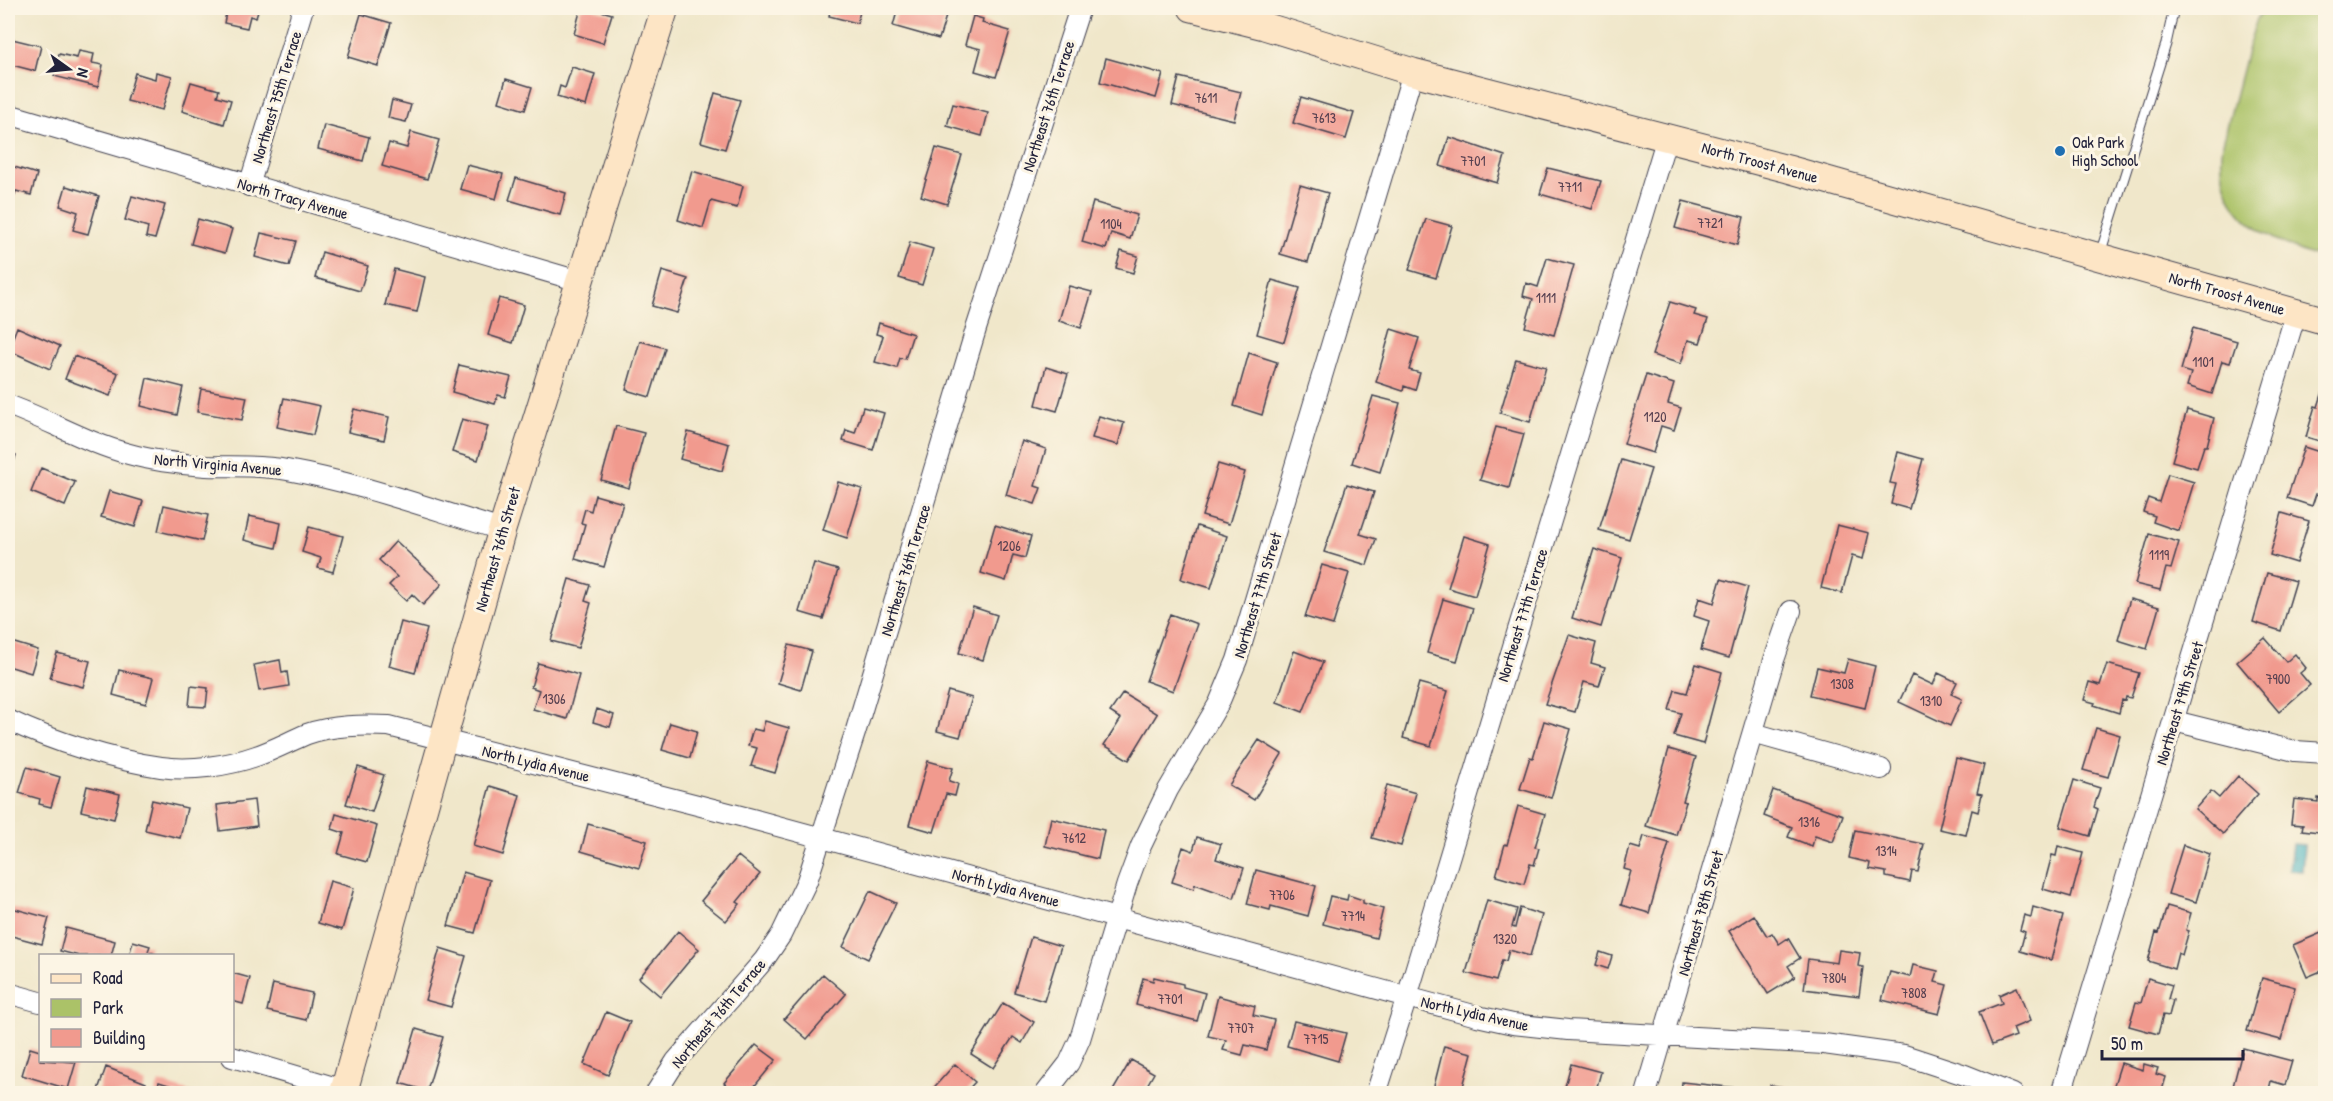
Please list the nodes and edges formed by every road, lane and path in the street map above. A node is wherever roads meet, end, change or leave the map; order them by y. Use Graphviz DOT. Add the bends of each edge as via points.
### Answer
graph roads {
  1 [pos="303,8"];
  2 [pos="665,8"];
  3 [pos="1080,8"];
  4 [pos="1192,8"];
  5 [pos="2174,8"];
  6 [pos="1267,17"];
  7 [pos="1413,72"];
  8 [pos="8,114"];
  9 [pos="1667,137"];
  10 [pos="249,186"];
  11 [pos="2099,256"];
  12 [pos="579,281"];
  13 [pos="2296,313"];
  14 [pos="2325,321"];
  15 [pos="8,405"];
  16 [pos="501,530"];
  17 [pos="1791,611"];
  18 [pos="8,720"];
  19 [pos="2174,721"];
  20 [pos="1753,733"];
  21 [pos="443,740"];
  22 [pos="2325,753"];
  23 [pos="1881,770"];
  24 [pos="821,837"];
  25 [pos="1116,918"];
  26 [pos="8,993"];
  27 [pos="1407,998"];
  28 [pos="39,1002"];
  29 [pos="1663,1035"];
  30 [pos="234,1058"];
  31 [pos="344,1092"];
  32 [pos="655,1094"];
  33 [pos="1045,1094"];
  34 [pos="1376,1094"];
  35 [pos="1646,1094"];
  36 [pos="2013,1094"];
  37 [pos="2061,1094"];
  1 -- 10 [label="street, Northeast 75th Terrace"];
  2 -- 12 [label="street, Northeast 76th Street"];
  3 -- 24 [label="street, Northeast 76th Terrace" via="976,329"];
  4 -- 6 [label="street, North Troost Avenue"];
  5 -- 11 [label="lane"];
  6 -- 7 [label="street, North Troost Avenue"];
  7 -- 9 [label="street, North Troost Avenue"];
  7 -- 25 [label="street, Northeast 77th Street" via="1237,660 1219,704 1168,790 1141,846"];
  8 -- 10 [label="street, North Tracy Avenue"];
  9 -- 11 [label="street, North Troost Avenue"];
  9 -- 27 [label="street, Northeast 77th Terrace"];
  10 -- 12 [label="street, North Tracy Avenue"];
  11 -- 13 [label="street, North Troost Avenue"];
  12 -- 16 [label="street, Northeast 76th Street"];
  13 -- 14 [label="street, North Troost Avenue"];
  13 -- 19 [label="street, Northeast 79th Street"];
  15 -- 16 [label="street, North Virginia Avenue" via="94,443 130,454 206,466 247,465 286,470 337,481"];
  16 -- 21 [label="street, Northeast 76th Street"];
  17 -- 20 [label="street, Northeast 78th Street"];
  18 -- 21 [label="street, North Lydia Avenue" via="73,745 162,768 230,763 309,734 343,727 389,726"];
  19 -- 22 [label="street" via="2295,751"];
  19 -- 37 [label="street, Northeast 79th Street"];
  20 -- 23 [label="street"];
  20 -- 29 [label="street, Northeast 78th Street"];
  21 -- 24 [label="street, North Lydia Avenue"];
  21 -- 31 [label="street, Northeast 76th Street"];
  24 -- 25 [label="street, North Lydia Avenue"];
  24 -- 32 [label="street, Northeast 76th Terrace" via="807,881 781,935 676,1061"];
  25 -- 27 [label="street, North Lydia Avenue"];
  25 -- 33 [label="street, Northeast 77th Street" via="1080,1039 1069,1063"];
  26 -- 28 [label="street"];
  27 -- 29 [label="street, North Lydia Avenue" via="1513,1024"];
  27 -- 34 [label="street, Northeast 77th Terrace"];
  29 -- 35 [label="street, Northeast 78th Street"];
  29 -- 36 [label="street, North Lydia Avenue" via="1824,1044 1904,1055"];
  30 -- 31 [label="street"];
}
